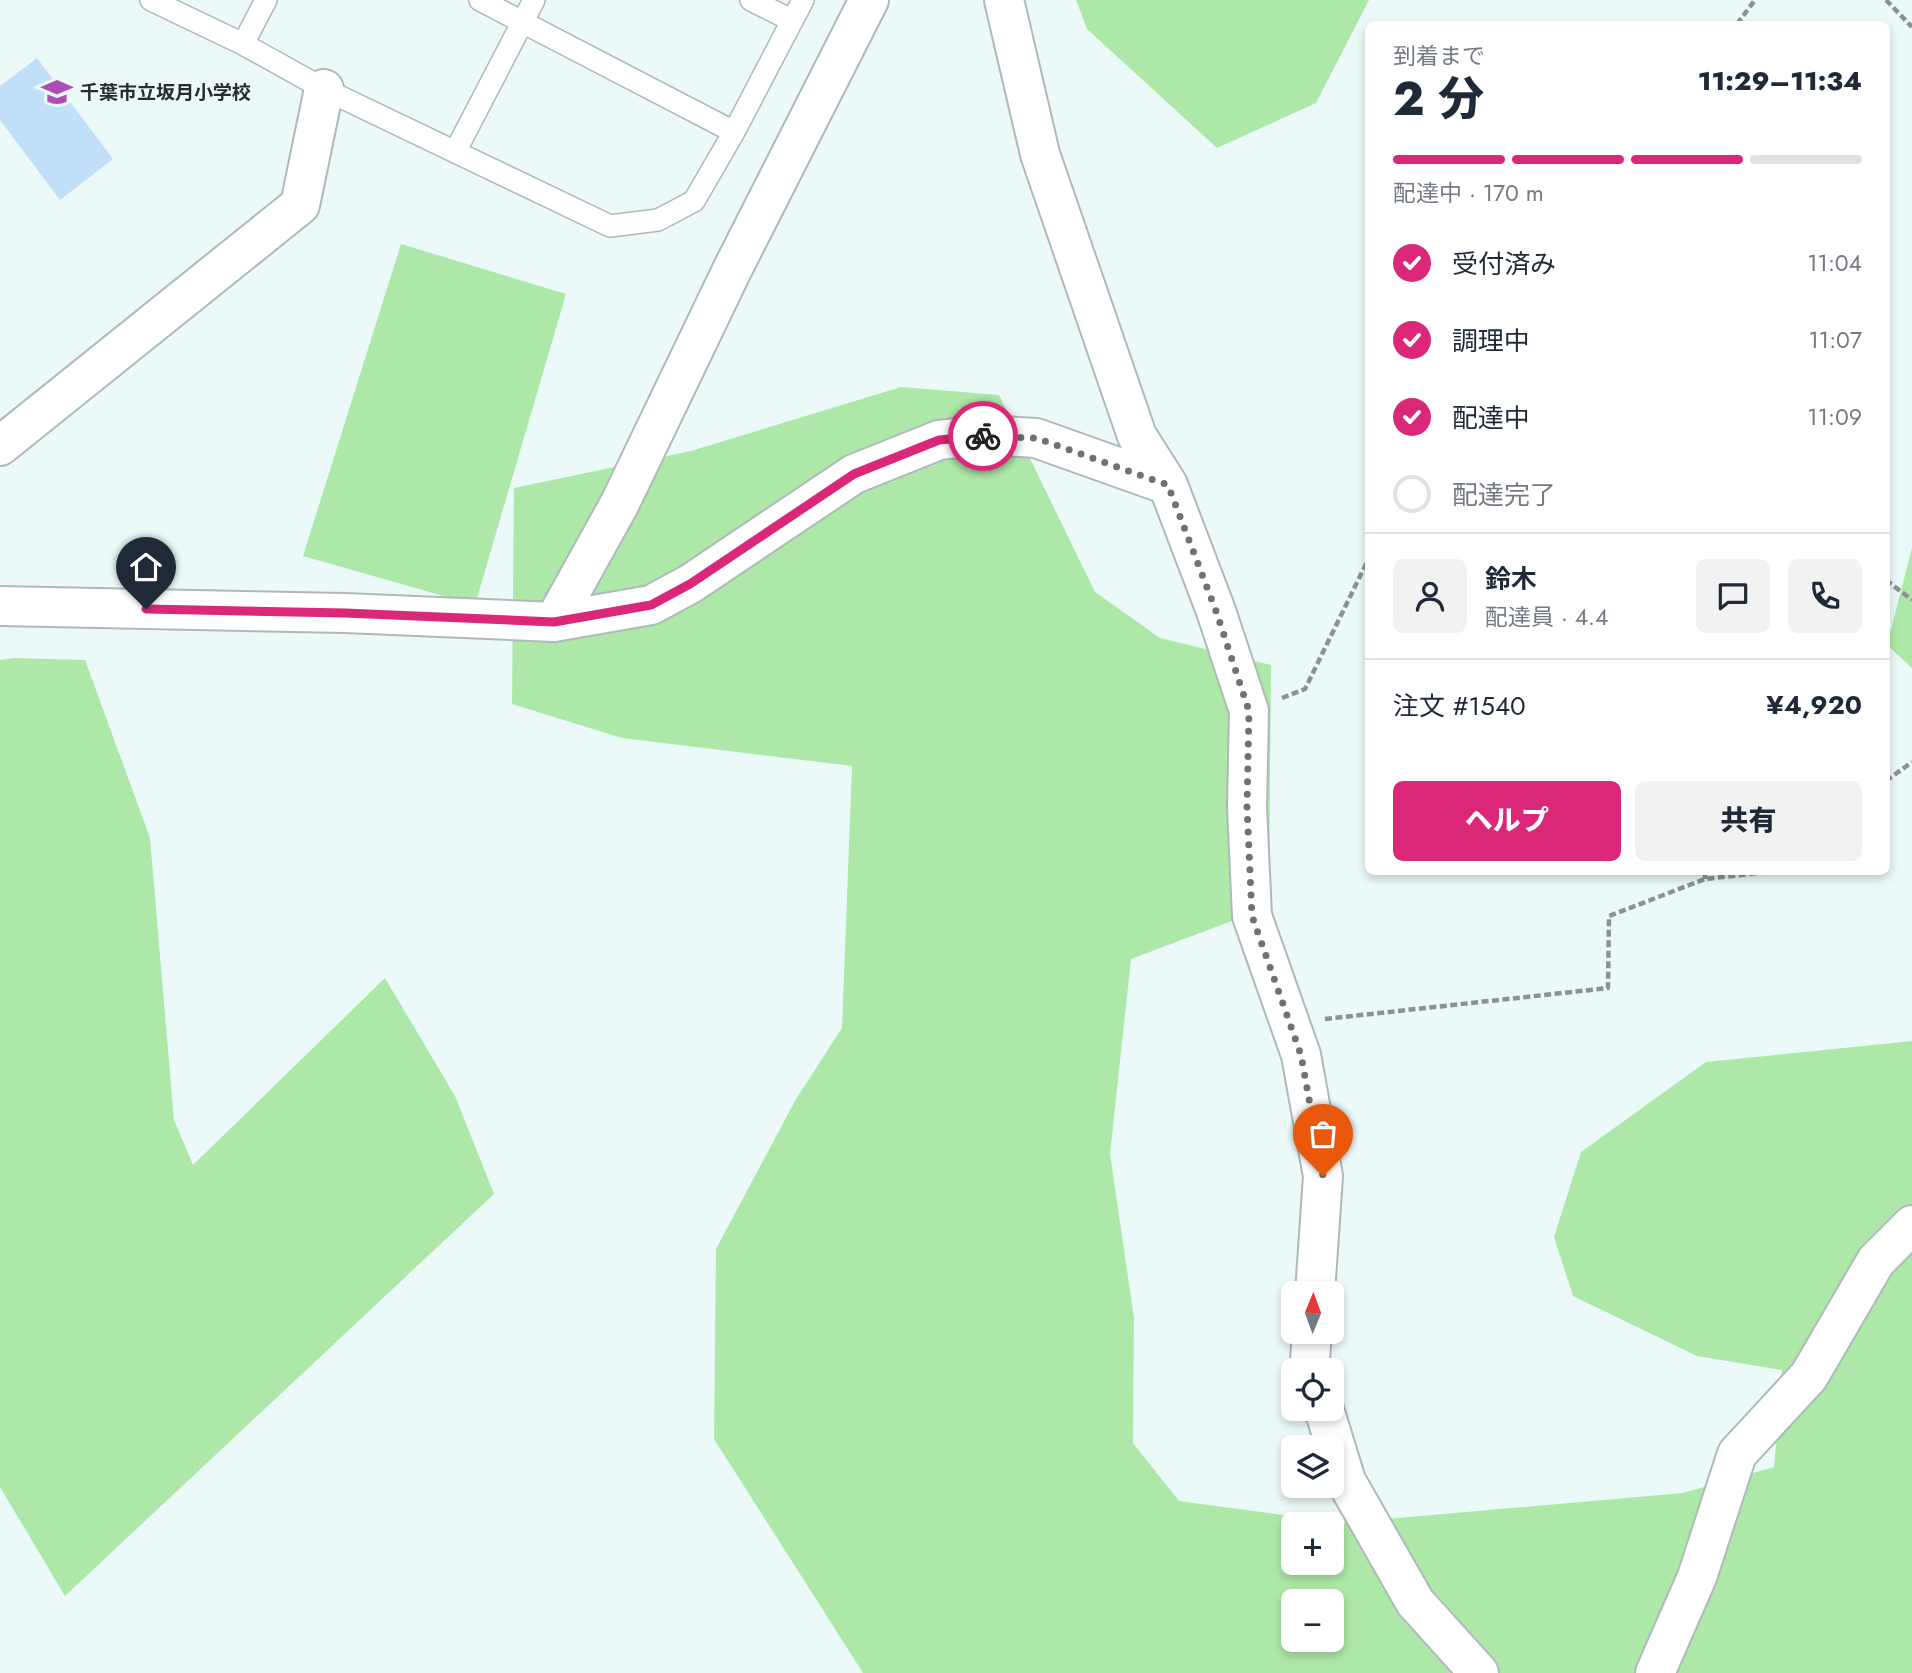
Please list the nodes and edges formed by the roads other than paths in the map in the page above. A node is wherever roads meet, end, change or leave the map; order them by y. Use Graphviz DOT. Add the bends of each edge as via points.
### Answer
graph roads {
  1 [pos="151,0"];
  2 [pos="266,0"];
  3 [pos="480,0"];
  4 [pos="534,0"];
  5 [pos="751,0"];
  6 [pos="803,0"];
  7 [pos="869,0"];
  8 [pos="1004,0"];
  9 [pos="791,20"];
  10 [pos="522,22"];
  11 [pos="243,44"];
  12 [pos="324,89"];
  13 [pos="734,132"];
  14 [pos="455,152"];
  15 [pos="0,446"];
  16 [pos="1168,485"];
  17 [pos="0,606"];
  18 [pos="554,622"];
  19 [pos="1912,1225"];
  20 [pos="1316,1281"];
  21 [pos="1328,1421"];
  22 [pos="1479,1673"];
  23 [pos="1655,1673"];
  1 -- 11 [label="lane"];
  2 -- 11 [label="lane"];
  3 -- 10 [label="lane"];
  4 -- 10 [label="lane"];
  5 -- 9 [label="lane"];
  6 -- 9 [label="lane"];
  7 -- 18 [label="street" via="620,503"];
  8 -- 16 [label="street" via="1040,154 1136,436"];
  9 -- 13 [label="lane"];
  10 -- 13 [label="lane"];
  10 -- 14 [label="lane"];
  11 -- 12 [label="lane"];
  12 -- 14 [label="lane"];
  12 -- 15 [label="street" via="300,205"];
  13 -- 14 [label="lane" via="694,201 658,220 610,226"];
  16 -- 18 [label="street" via="1036,438 986,435 939,440 854,474 690,584 651,605"];
  16 -- 20 [label="street" via="1249,711 1252,916 1301,1055 1323,1176"];
  17 -- 18 [label="street"];
  19 -- 23 [label="street" via="1876,1261 1809,1376 1737,1454 1697,1577"];
  21 -- 22 [label="street" via="1346,1481 1415,1602"];
}
